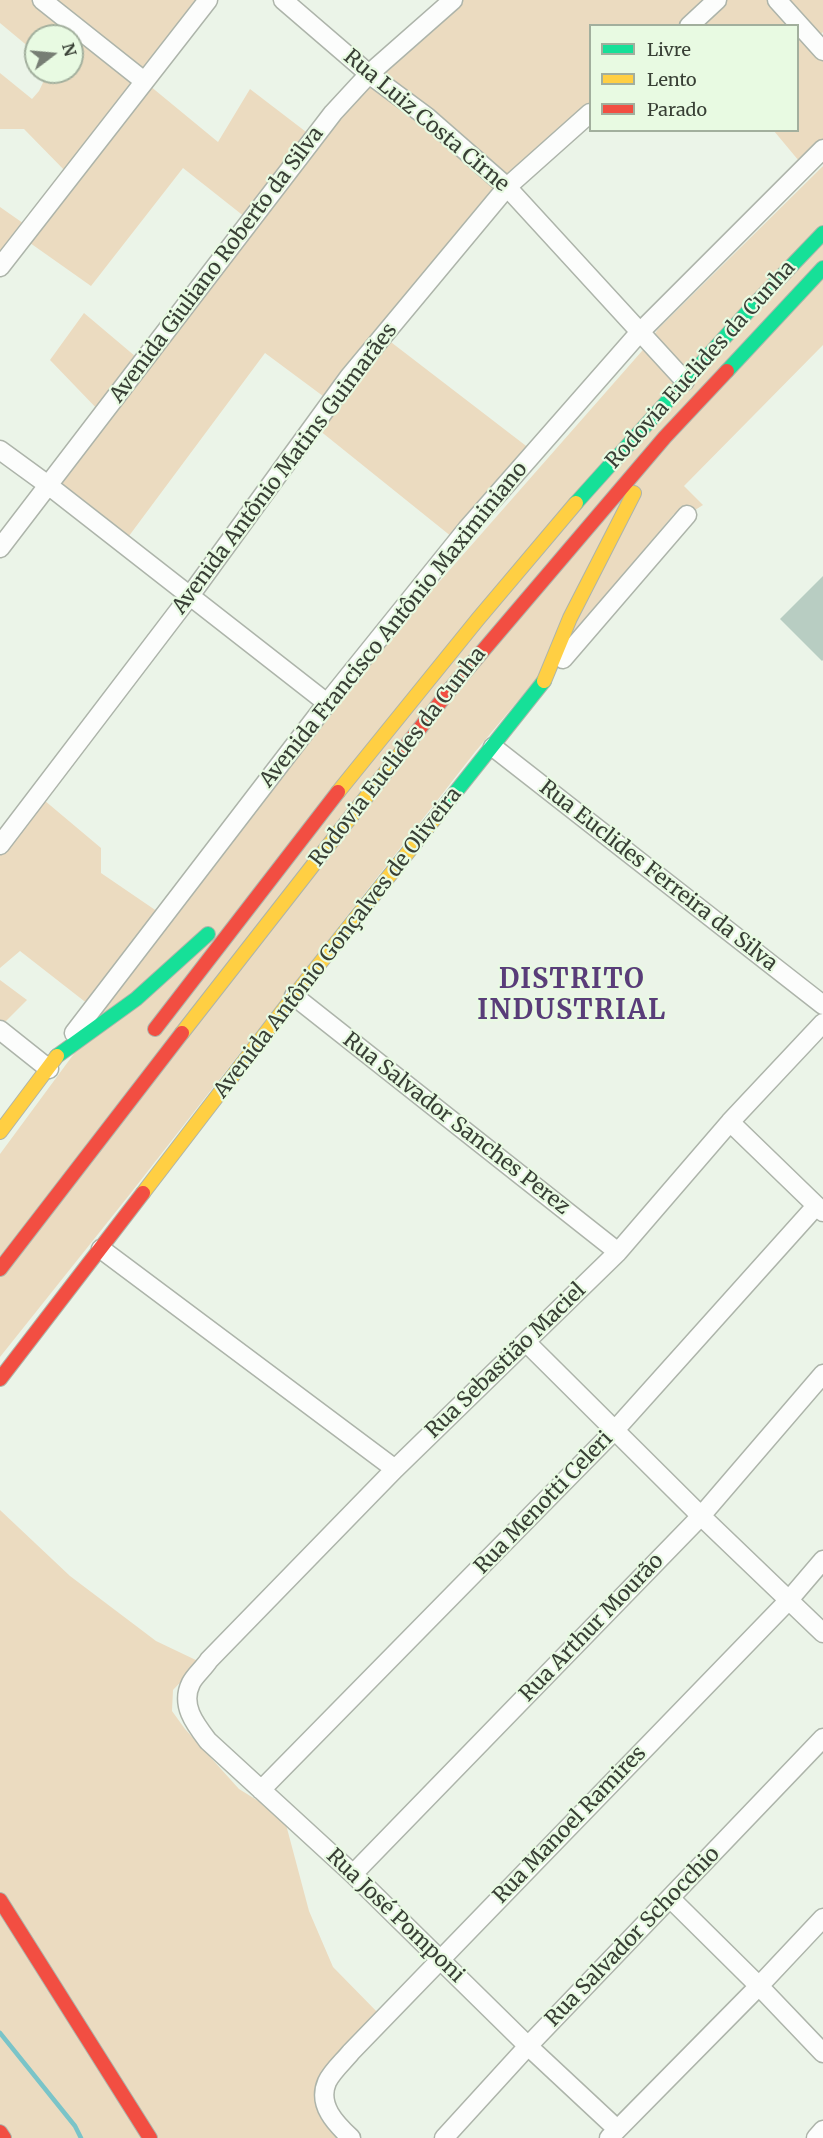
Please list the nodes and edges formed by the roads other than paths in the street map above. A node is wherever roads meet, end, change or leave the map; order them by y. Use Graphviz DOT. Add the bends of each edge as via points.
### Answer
graph roads {
  1 [pos="42,0"];
  2 [pos="208,0"];
  3 [pos="283,0"];
  4 [pos="453,0"];
  5 [pos="717,0"];
  6 [pos="777,0"];
  7 [pos="690,24"];
  8 [pos="799,24"];
  9 [pos="799,24"];
  10 [pos="823,51"];
  11 [pos="369,74"];
  12 [pos="144,81"];
  13 [pos="589,115"];
  14 [pos="823,149"];
  15 [pos="507,187"];
  16 [pos="823,233"];
  17 [pos="0,267"];
  18 [pos="823,268"];
  19 [pos="639,333"];
  20 [pos="685,381"];
  21 [pos="665,437"];
  22 [pos="0,450"];
  23 [pos="48,485"];
  24 [pos="687,515"];
  25 [pos="0,548"];
  26 [pos="189,597"];
  27 [pos="544,681"];
  28 [pos="327,703"];
  29 [pos="493,747"];
  30 [pos="0,845"];
  31 [pos="270,879"];
  32 [pos="294,996"];
  33 [pos="823,1005"];
  34 [pos="823,1023"];
  35 [pos="0,1030"];
  36 [pos="150,1036"];
  37 [pos="53,1062"];
  38 [pos="730,1122"];
  39 [pos="0,1132"];
  40 [pos="820,1209"];
  41 [pos="101,1249"];
  42 [pos="618,1252"];
  43 [pos="0,1269"];
  44 [pos="527,1343"];
  45 [pos="823,1374"];
  46 [pos="0,1379"];
  47 [pos="615,1430"];
  48 [pos="395,1469"];
  49 [pos="701,1516"];
  50 [pos="823,1560"];
  51 [pos="788,1601"];
  52 [pos="823,1633"];
  53 [pos="188,1695"];
  54 [pos="823,1738"];
  55 [pos="261,1790"];
  56 [pos="353,1874"];
  57 [pos="670,1898"];
  58 [pos="0,1900"];
  59 [pos="823,1918"];
  60 [pos="441,1958"];
  61 [pos="759,1986"];
  62 [pos="528,2046"];
  63 [pos="823,2053"];
  64 [pos="823,2130"];
  65 [pos="0,2132"];
  66 [pos="613,2134"];
  67 [pos="4,2138"];
  68 [pos="150,2138"];
  69 [pos="351,2138"];
  70 [pos="444,2138"];
  71 [pos="816,2138"];
  1 -- 12 [label="street"];
  2 -- 12 [label="street"];
  3 -- 11 [label="street, Rua Luiz Costa Cirne"];
  4 -- 11 [label="street, Avenida Giuliano Roberto da Silva"];
  5 -- 7 [label="street"];
  6 -- 8 [label="street"];
  9 -- 10 [label="street"];
  11 -- 15 [label="street, Rua Luiz Costa Cirne" via="427,117"];
  11 -- 23 [label="street, Avenida Giuliano Roberto da Silva" via="333,113"];
  12 -- 17 [label="street"];
  13 -- 15 [label="street, Avenida Antônio Matins Guimarães"];
  14 -- 19 [label="street, Avenida Francisco Antônio Maximiniano"];
  15 -- 19 [label="street, Rua Luiz Costa Cirne"];
  15 -- 26 [label="street, Avenida Antônio Matins Guimarães" via="349,377"];
  16 -- 20 [label="main road, Rodovia Euclides da Cunha"];
  18 -- 21 [label="main road, Rodovia Euclides da Cunha"];
  19 -- 20 [label="street, Rua Luiz Costa Cirne"];
  19 -- 28 [label="street, Avenida Francisco Antônio Maximiniano" via="467,529"];
  20 -- 31 [label="main road, Rodovia Euclides da Cunha" via="518,570"];
  21 -- 27 [label="main road" via="597,562"];
  21 -- 43 [label="main road, Rodovia Euclides da Cunha" via="452,687"];
  22 -- 23 [label="street"];
  23 -- 25 [label="street, Avenida Giuliano Roberto da Silva"];
  23 -- 26 [label="street"];
  24 -- 27 [label="street, Avenida Antônio Gonçalves de Oliveira"];
  26 -- 28 [label="street"];
  26 -- 30 [label="street, Avenida Antônio Matins Guimarães"];
  27 -- 29 [label="main road, Avenida Antônio Gonçalves de Oliveira"];
  28 -- 37 [label="street, Avenida Francisco Antônio Maximiniano"];
  29 -- 32 [label="main road, Avenida Antônio Gonçalves de Oliveira"];
  29 -- 33 [label="street, Rua Euclides Ferreira da Silva"];
  31 -- 36 [label="main road, Rodovia Euclides da Cunha"];
  31 -- 37 [label="main road" via="178,963"];
  32 -- 41 [label="main road, Avenida Antônio Gonçalves de Oliveira"];
  32 -- 42 [label="street, Rua Salvador Sanches Perez"];
  34 -- 38 [label="street, Rua Sebastião Maciel"];
  35 -- 37 [label="street"];
  37 -- 39 [label="main road, Avenida Francisco Antônio Maximiniano"];
  38 -- 40 [label="street"];
  38 -- 42 [label="street, Rua Sebastião Maciel"];
  40 -- 47 [label="street, Rua Menotti Celeri"];
  41 -- 46 [label="main road, Avenida Antônio Gonçalves de Oliveira"];
  41 -- 48 [label="street"];
  42 -- 44 [label="street, Rua Sebastião Maciel"];
  44 -- 47 [label="street"];
  44 -- 48 [label="street, Rua Sebastião Maciel"];
  45 -- 49 [label="street, Rua Arthur Mourão"];
  47 -- 49 [label="street"];
  47 -- 55 [label="street, Rua Menotti Celeri"];
  48 -- 53 [label="street, Rua Sebastião Maciel" via="209,1660 191,1683"];
  49 -- 51 [label="street"];
  49 -- 56 [label="street, Rua Arthur Mourão"];
  50 -- 51 [label="street, Rua Manoel Ramires"];
  51 -- 52 [label="street"];
  51 -- 60 [label="street, Rua Manoel Ramires"];
  53 -- 55 [label="street, Rua José Pomponi" via="194,1723"];
  54 -- 57 [label="street, Rua Salvador Schocchio"];
  55 -- 56 [label="street, Rua José Pomponi"];
  56 -- 60 [label="street, Rua José Pomponi"];
  57 -- 61 [label="street"];
  57 -- 62 [label="street, Rua Salvador Schocchio"];
  58 -- 68 [label="main road"];
  59 -- 61 [label="street"];
  60 -- 62 [label="street, Rua José Pomponi"];
  60 -- 69 [label="street, Rua Manoel Ramires" via="327,2081 327,2110"];
  61 -- 63 [label="street"];
  61 -- 66 [label="street"];
  62 -- 66 [label="street, Rua José Pomponi"];
  62 -- 70 [label="street, Rua Salvador Schocchio"];
  64 -- 71 [label="street"];
  65 -- 67 [label="main road"];
}
